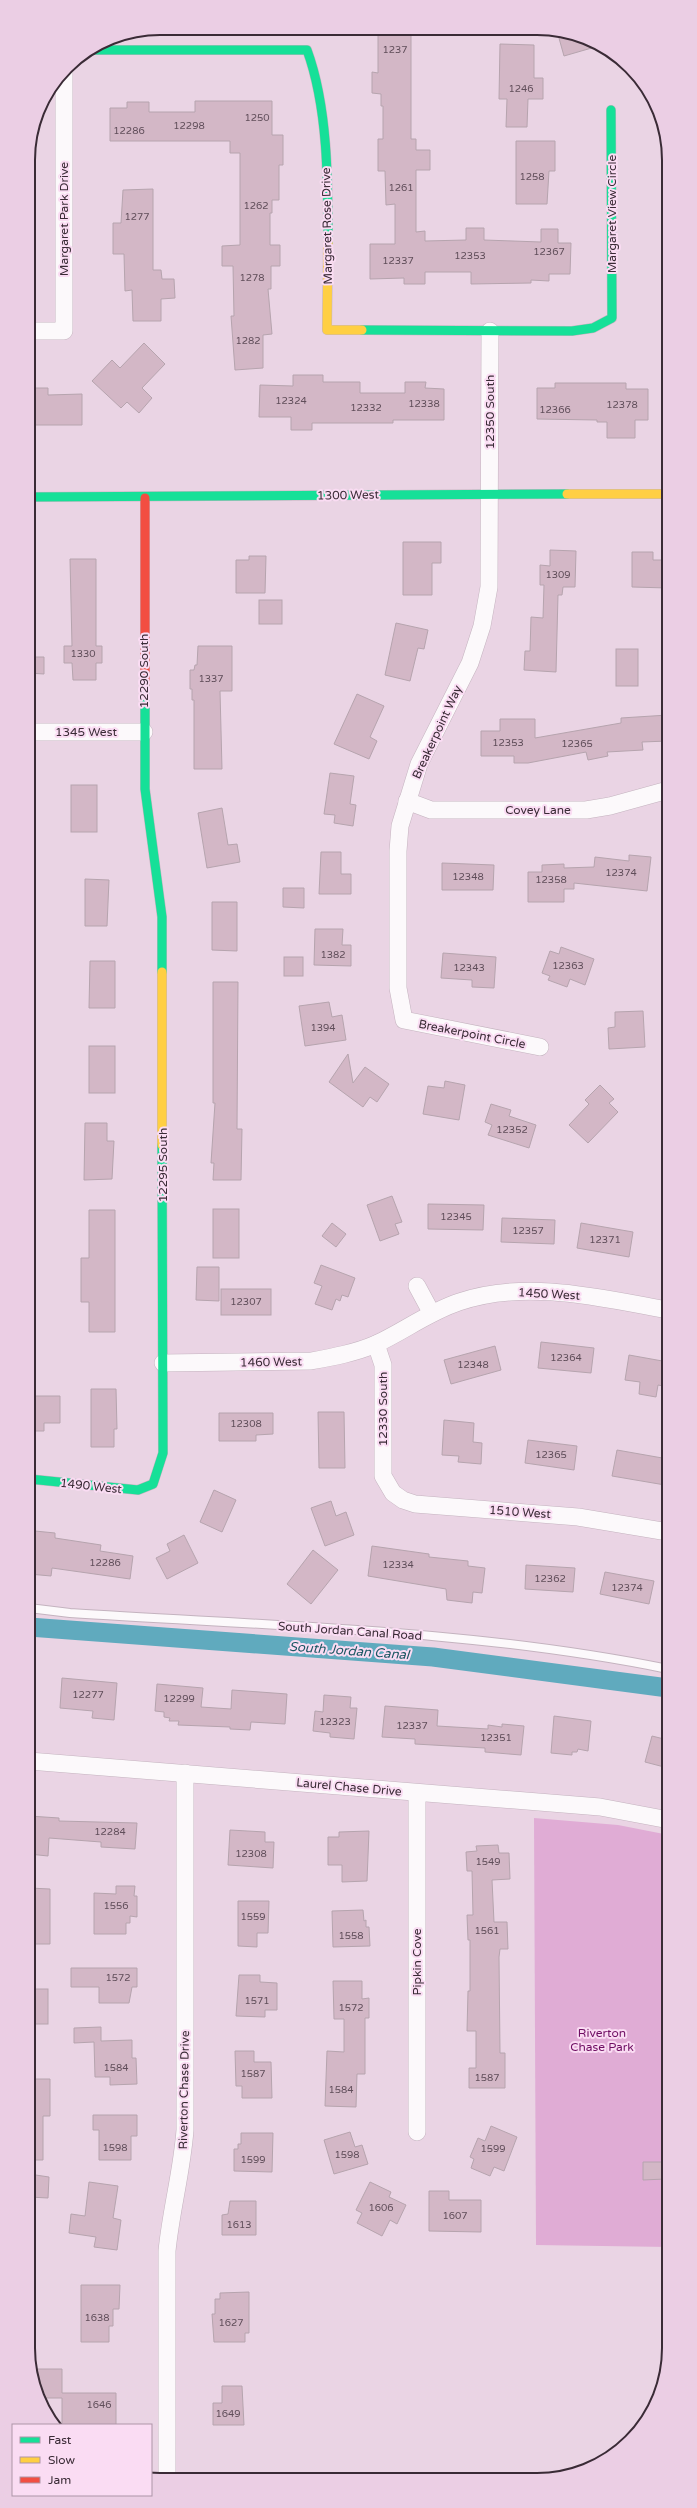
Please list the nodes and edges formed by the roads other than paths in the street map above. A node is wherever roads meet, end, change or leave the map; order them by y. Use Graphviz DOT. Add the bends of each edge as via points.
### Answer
graph roads {
  1 [pos="102,50"];
  2 [pos="64,81"];
  3 [pos="611,110"];
  4 [pos="612,318"];
  5 [pos="35,331"];
  6 [pos="490,331"];
  7 [pos="490,494"];
  8 [pos="662,494"];
  9 [pos="35,497"];
  10 [pos="145,498"];
  11 [pos="35,732"];
  12 [pos="144,732"];
  13 [pos="662,792"];
  14 [pos="406,802"];
  15 [pos="151,845"];
  16 [pos="404,1020"];
  17 [pos="540,1047"];
  18 [pos="417,1286"];
  19 [pos="662,1309"];
  20 [pos="430,1312"];
  21 [pos="376,1344"];
  22 [pos="163,1363"];
  23 [pos="383,1476"];
  24 [pos="35,1480"];
  25 [pos="153,1484"];
  26 [pos="662,1531"];
  27 [pos="35,1609"];
  28 [pos="662,1668"];
  29 [pos="35,1761"];
  30 [pos="185,1773"];
  31 [pos="417,1793"];
  32 [pos="662,1819"];
  33 [pos="417,2132"];
  34 [pos="167,2473"];
  1 -- 6 [label="street, Margaret Rose Drive" via="307,50 318,86 324,147 329,271 327,330"];
  2 -- 5 [label="street, Margaret Park Drive" via="64,331"];
  3 -- 4 [label="street, Margaret View Circle"];
  4 -- 6 [label="street, Margaret Rose Drive" via="593,328 579,330"];
  6 -- 7 [label="street, 12350 South"];
  7 -- 8 [label="street, 1300 West"];
  7 -- 10 [label="street, 1300 West"];
  7 -- 14 [label="street, Breakerpoint Way" via="488,587 482,626 470,663 419,764"];
  9 -- 10 [label="street, 1300 West"];
  10 -- 12 [label="street, 12290 South"];
  11 -- 12 [label="street, 1345 West"];
  12 -- 15 [label="street, 12290 South" via="145,788"];
  13 -- 14 [label="street, Covey Lane" via="616,805 586,810 430,810"];
  14 -- 16 [label="street, Breakerpoint Way" via="400,826 398,851 398,988"];
  15 -- 22 [label="street, 12295 South" via="162,917"];
  16 -- 17 [label="street, Breakerpoint Circle"];
  18 -- 20 [label="street"];
  19 -- 20 [label="street, 1450 West" via="592,1297 524,1291 492,1294"];
  20 -- 21 [label="street, 1450 West"];
  21 -- 22 [label="street, 1460 West" via="355,1352 312,1361"];
  21 -- 23 [label="street, 12330 South" via="383,1365"];
  22 -- 25 [label="street, 12295 South" via="163,1453"];
  23 -- 26 [label="street, 1510 West" via="393,1493 415,1504 578,1517"];
  24 -- 25 [label="street, 1490 West" via="122,1490 138,1490"];
  27 -- 28 [label="lane, South Jordan Canal Road" via="70,1614 448,1637 608,1656"];
  29 -- 30 [label="street, Laurel Chase Drive"];
  30 -- 31 [label="street, Laurel Chase Drive"];
  30 -- 34 [label="street, Riverton Chase Drive" via="185,2130 183,2161 170,2221 167,2251"];
  31 -- 32 [label="street, Laurel Chase Drive" via="600,1807"];
  31 -- 33 [label="street, Pipkin Cove"];
}
